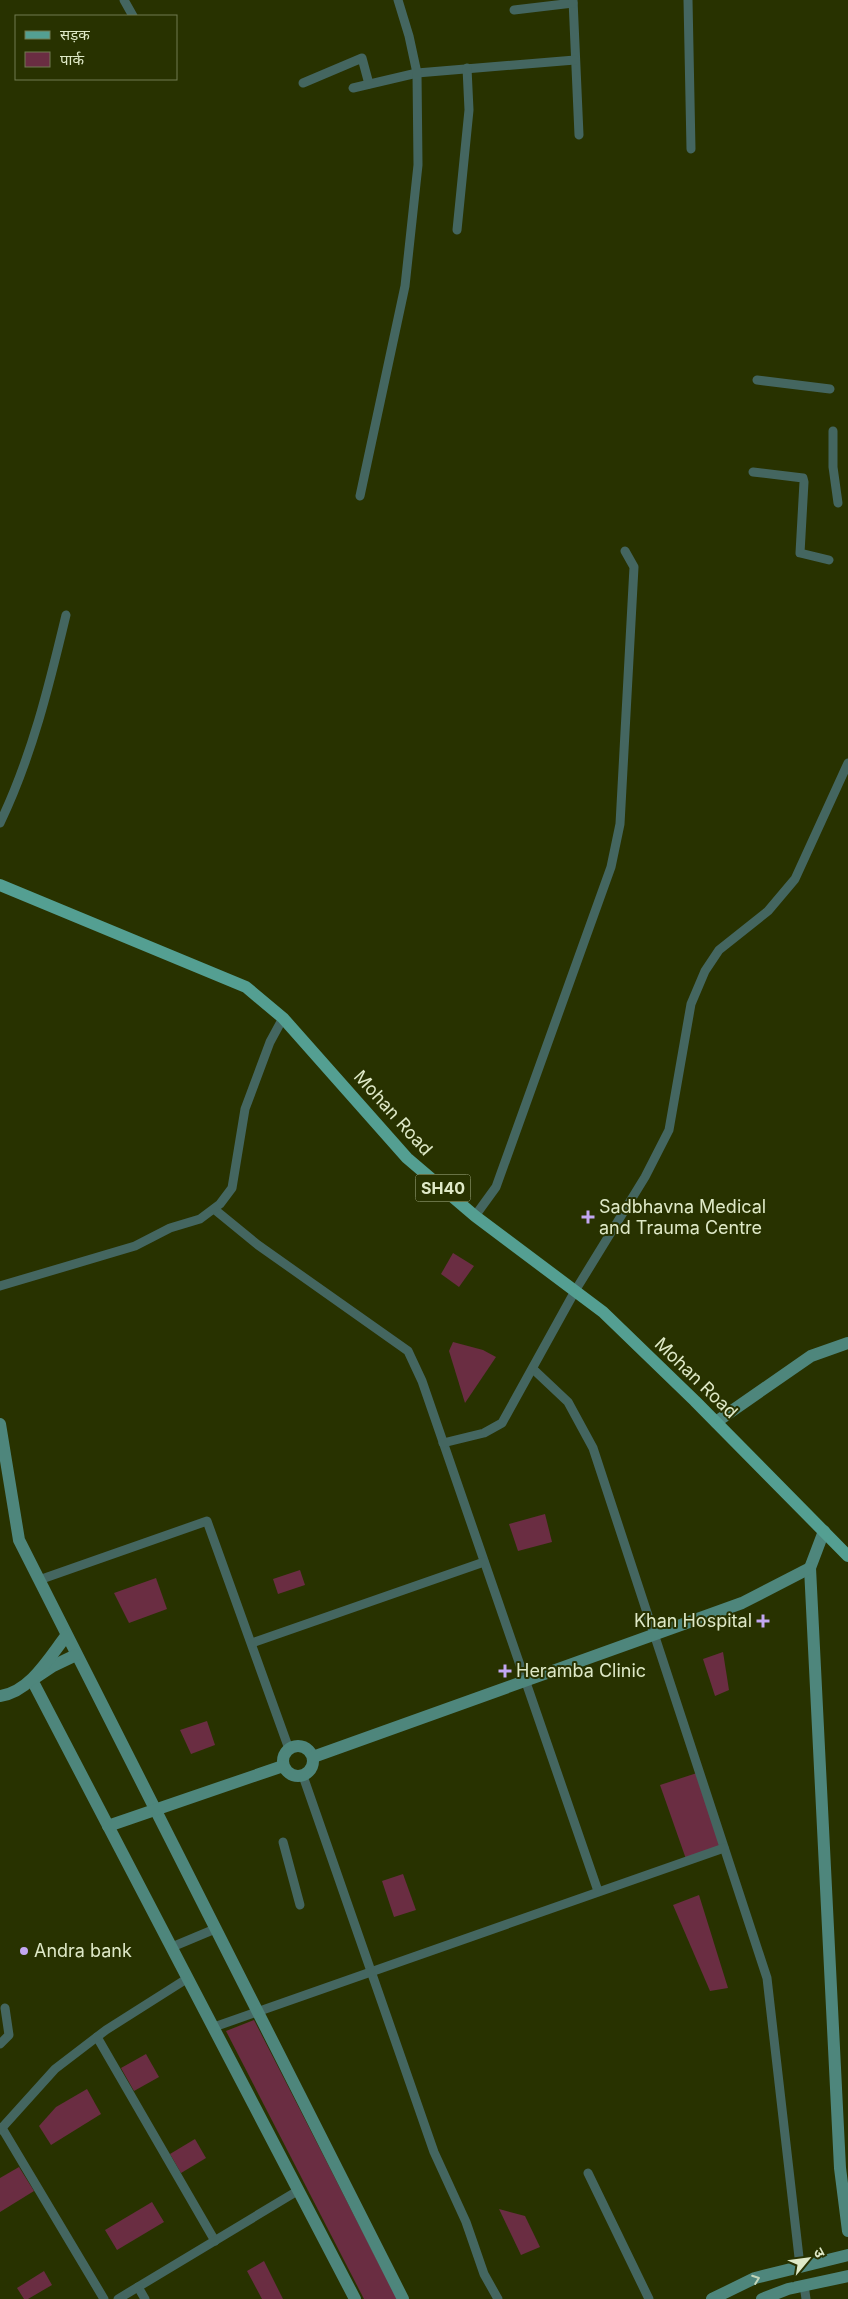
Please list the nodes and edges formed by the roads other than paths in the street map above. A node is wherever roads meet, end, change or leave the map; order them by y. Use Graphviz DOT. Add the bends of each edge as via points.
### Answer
graph roads {
  1 [pos="124,0"];
  2 [pos="398,0"];
  3 [pos="688,0"];
  4 [pos="573,1"];
  5 [pos="514,10"];
  6 [pos="132,15"];
  7 [pos="575,60"];
  8 [pos="467,68"];
  9 [pos="417,73"];
  10 [pos="303,83"];
  11 [pos="369,84"];
  12 [pos="353,88"];
  13 [pos="579,135"];
  14 [pos="691,149"];
  15 [pos="457,230"];
  16 [pos="757,380"];
  17 [pos="830,389"];
  18 [pos="833,431"];
  19 [pos="753,472"];
  20 [pos="360,496"];
  21 [pos="838,503"];
  22 [pos="625,551"];
  23 [pos="829,560"];
  24 [pos="66,615"];
  25 [pos="848,763"];
  26 [pos="0,823"];
  27 [pos="0,885"];
  28 [pos="283,1018"];
  29 [pos="214,1209"];
  30 [pos="475,1216"];
  31 [pos="0,1286"];
  32 [pos="575,1291"];
  33 [pos="848,1342"];
  34 [pos="533,1369"];
  35 [pos="716,1422"];
  36 [pos="0,1424"];
  37 [pos="443,1443"];
  38 [pos="824,1531"];
  39 [pos="848,1556"];
  40 [pos="484,1562"];
  41 [pos="810,1568"];
  42 [pos="38,1580"];
  43 [pos="654,1634"];
  44 [pos="66,1636"];
  45 [pos="252,1643"];
  46 [pos="76,1655"];
  47 [pos="32,1680"];
  48 [pos="525,1680"];
  49 [pos="0,1696"];
  50 [pos="289,1748"];
  51 [pos="313,1757"];
  52 [pos="283,1766"];
  53 [pos="303,1776"];
  54 [pos="155,1810"];
  55 [pos="108,1826"];
  56 [pos="283,1842"];
  57 [pos="724,1848"];
  58 [pos="598,1891"];
  59 [pos="300,1905"];
  60 [pos="215,1929"];
  61 [pos="172,1947"];
  62 [pos="370,1971"];
  63 [pos="188,1978"];
  64 [pos="5,2008"];
  65 [pos="257,2012"];
  66 [pos="214,2027"];
  67 [pos="97,2037"];
  68 [pos="0,2044"];
  69 [pos="843,2116"];
  70 [pos="1,2129"];
  71 [pos="588,2173"];
  72 [pos="299,2190"];
  73 [pos="848,2231"];
  74 [pos="215,2241"];
  75 [pos="848,2255"];
  76 [pos="800,2266"];
  77 [pos="848,2276"];
  78 [pos="804,2285"];
  79 [pos="138,2287"];
  80 [pos="104,2299"];
  81 [pos="118,2299"];
  82 [pos="145,2299"];
  83 [pos="355,2299"];
  84 [pos="403,2299"];
  85 [pos="498,2299"];
  86 [pos="649,2299"];
  87 [pos="712,2299"];
  88 [pos="762,2299"];
  89 [pos="806,2299"];
  1 -- 6 [label="street"];
  2 -- 9 [label="street"];
  3 -- 14 [label="street"];
  4 -- 5 [label="street"];
  4 -- 7 [label="street"];
  7 -- 8 [label="street"];
  7 -- 13 [label="street"];
  8 -- 9 [label="street"];
  8 -- 15 [label="street" via="469,110"];
  9 -- 11 [label="street"];
  9 -- 20 [label="street" via="418,165 408,264"];
  10 -- 11 [label="street" via="362,58"];
  11 -- 12 [label="street"];
  16 -- 17 [label="street"];
  18 -- 21 [label="street"];
  19 -- 23 [label="street" via="802,478 800,553"];
  22 -- 30 [label="street" via="634,567 620,824 611,867 496,1187"];
  24 -- 26 [label="street" via="45,702 17,788"];
  25 -- 32 [label="street" via="795,879 768,911 719,950 705,971 690,1004 668,1130 645,1177"];
  27 -- 28 [label="main road, Mohan Road / SH40" via="246,987"];
  28 -- 29 [label="street" via="270,1042 245,1109 232,1188"];
  28 -- 30 [label="main road, Mohan Road / SH40" via="407,1158"];
  29 -- 31 [label="street" via="200,1219 170,1228 134,1246"];
  29 -- 37 [label="street" via="258,1245 408,1351"];
  30 -- 32 [label="main road, Mohan Road / SH40"];
  32 -- 34 [label="street"];
  32 -- 35 [label="main road, Mohan Road / SH40" via="603,1312"];
  33 -- 35 [label="street" via="811,1356"];
  34 -- 37 [label="street" via="502,1423 484,1433"];
  34 -- 43 [label="street" via="568,1402 593,1448"];
  35 -- 38 [label="main road, Mohan Road / SH40"];
  36 -- 42 [label="street" via="19,1540"];
  37 -- 40 [label="street"];
  38 -- 39 [label="main road, Mohan Road / SH40"];
  38 -- 41 [label="street"];
  40 -- 45 [label="street"];
  40 -- 48 [label="street"];
  41 -- 43 [label="street" via="742,1603"];
  41 -- 69 [label="street"];
  42 -- 44 [label="street"];
  42 -- 45 [label="street" via="207,1520"];
  43 -- 48 [label="street"];
  43 -- 57 [label="street"];
  44 -- 46 [label="street"];
  44 -- 47 [label="street"];
  45 -- 50 [label="street"];
  46 -- 47 [label="street"];
  46 -- 54 [label="street"];
  47 -- 49 [label="street" via="10,1695"];
  47 -- 55 [label="street"];
  48 -- 51 [label="street"];
  48 -- 58 [label="street"];
  50 -- 51 [label="street" via="302,1747"];
  50 -- 52 [label="street" via="283,1756"];
  51 -- 53 [label="street" via="310,1771"];
  52 -- 53 [label="street" via="293,1776"];
  52 -- 54 [label="street"];
  53 -- 62 [label="street"];
  54 -- 55 [label="street"];
  54 -- 60 [label="street"];
  55 -- 61 [label="street"];
  56 -- 59 [label="street"];
  57 -- 58 [label="street"];
  57 -- 76 [label="street" via="767,1978"];
  58 -- 62 [label="street"];
  60 -- 61 [label="street"];
  60 -- 65 [label="street"];
  61 -- 63 [label="street"];
  62 -- 65 [label="street"];
  62 -- 85 [label="street" via="434,2152 466,2222 484,2274"];
  63 -- 66 [label="street"];
  63 -- 67 [label="street"];
  64 -- 68 [label="street" via="9,2035"];
  65 -- 66 [label="street"];
  65 -- 84 [label="street"];
  66 -- 72 [label="street"];
  67 -- 70 [label="street" via="55,2070"];
  67 -- 74 [label="street"];
  69 -- 73 [label="street" via="840,2168"];
  70 -- 80 [label="street"];
  71 -- 86 [label="street"];
  72 -- 74 [label="street"];
  72 -- 83 [label="street"];
  74 -- 79 [label="street"];
  75 -- 76 [label="street"];
  87 -- 76 [label="street, one-way" via="755,2278"];
  77 -- 78 [label="street"];
  78 -- 88 [label="street"];
  78 -- 89 [label="street"];
  79 -- 81 [label="street"];
  79 -- 82 [label="street"];
}
